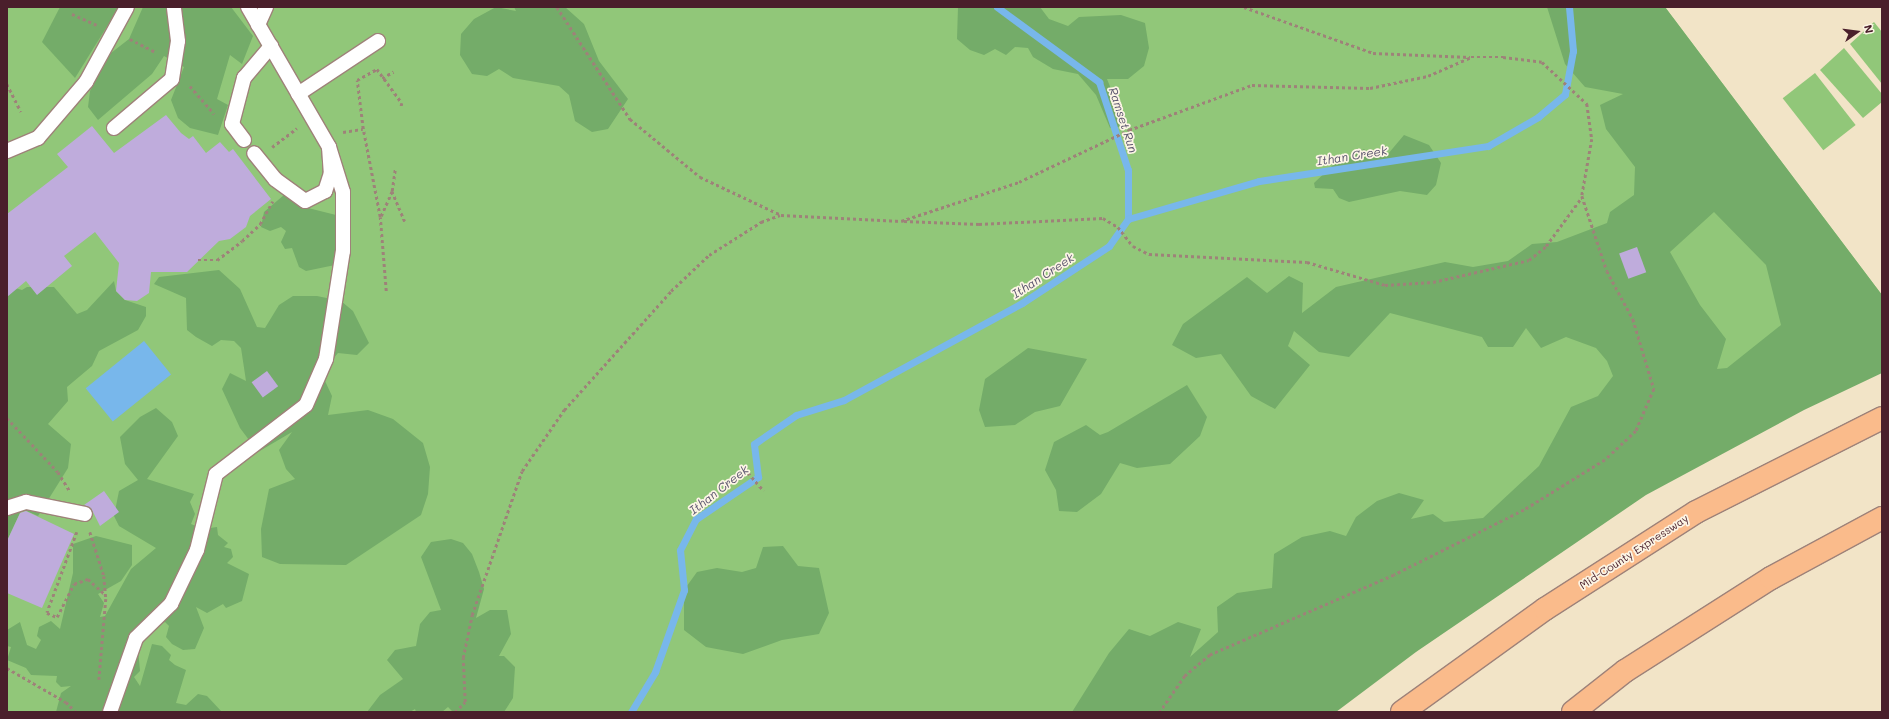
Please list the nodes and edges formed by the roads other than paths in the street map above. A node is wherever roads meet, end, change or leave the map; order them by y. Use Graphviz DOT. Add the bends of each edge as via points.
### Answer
graph roads {
  1 [pos="127,7"];
  2 [pos="174,7"];
  3 [pos="248,7"];
  4 [pos="266,7"];
  5 [pos="258,25"];
  6 [pos="378,41"];
  7 [pos="271,46"];
  8 [pos="298,94"];
  9 [pos="114,128"];
  10 [pos="244,140"];
  11 [pos="329,146"];
  12 [pos="7,151"];
  13 [pos="256,156"];
  14 [pos="1882,418"];
  15 [pos="7,508"];
  16 [pos="84,514"];
  17 [pos="1882,518"];
  18 [pos="110,712"];
  19 [pos="1402,712"];
  20 [pos="1573,712"];
  1 -- 12 [label="lane" via="86,82 38,138"];
  2 -- 9 [label="lane" via="178,41 172,79"];
  3 -- 5 [label="lane"];
  4 -- 5 [label="lane"];
  5 -- 7 [label="lane"];
  6 -- 8 [label="lane"];
  7 -- 8 [label="lane"];
  7 -- 10 [label="lane" via="244,78 232,124"];
  8 -- 11 [label="lane"];
  11 -- 13 [label="lane" via="331,173 325,191 305,201 275,179"];
  11 -- 18 [label="lane" via="342,192 343,251 326,359 306,406 216,474 197,550 171,604 136,638"];
  14 -- 19 [label="highway, Mid-County Expressway" via="1696,512 1545,609"];
  15 -- 16 [label="lane" via="26,502"];
  17 -- 20 [label="highway" via="1758,587 1624,671"];
}
